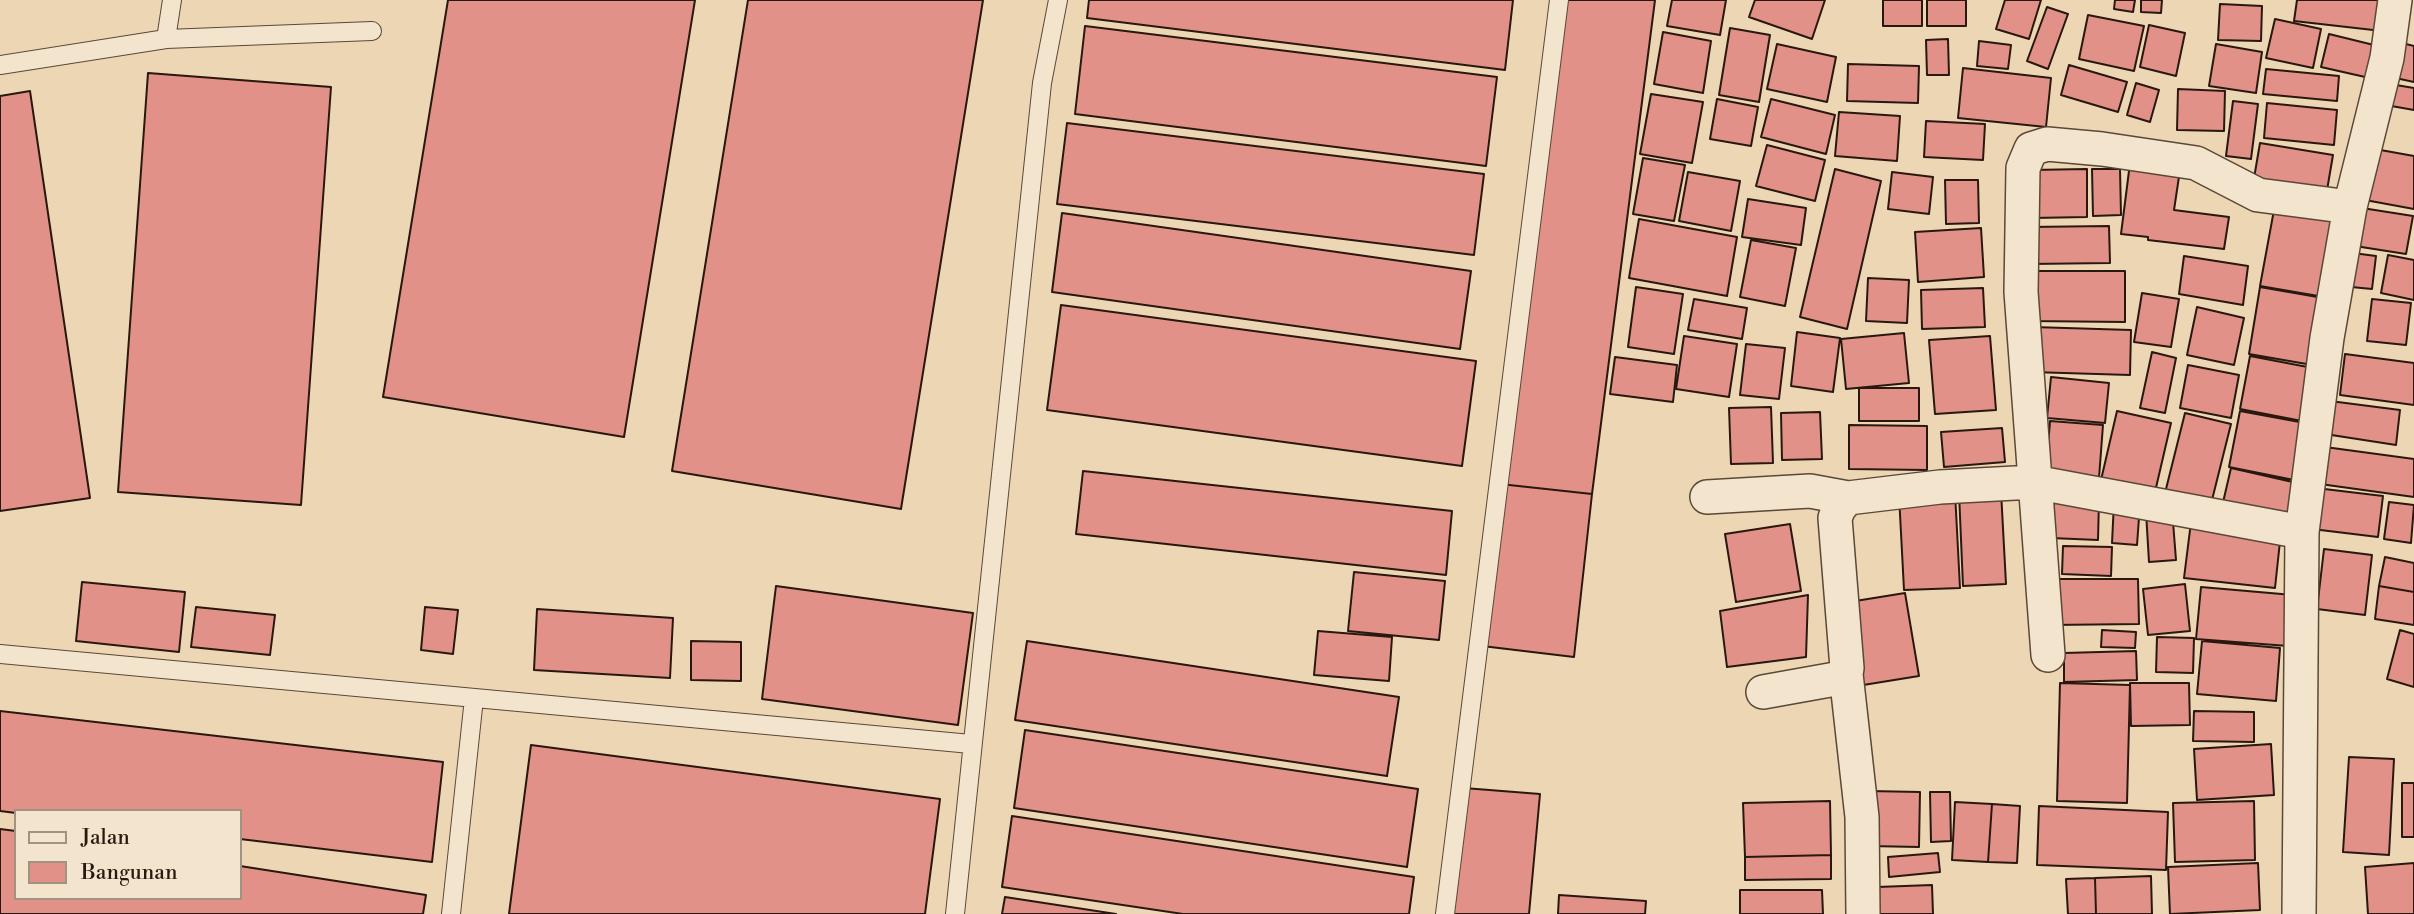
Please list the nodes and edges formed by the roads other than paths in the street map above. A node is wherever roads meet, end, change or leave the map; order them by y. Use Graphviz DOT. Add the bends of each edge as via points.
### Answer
graph roads {
  1 [pos="172,0"];
  2 [pos="1058,0"];
  3 [pos="1559,0"];
  4 [pos="2395,0"];
  5 [pos="372,31"];
  6 [pos="166,39"];
  7 [pos="0,65"];
  8 [pos="2350,207"];
  9 [pos="2034,482"];
  10 [pos="1707,497"];
  11 [pos="1848,498"];
  12 [pos="2302,532"];
  13 [pos="0,654"];
  14 [pos="2048,655"];
  15 [pos="1846,674"];
  16 [pos="1763,692"];
  17 [pos="474,698"];
  18 [pos="971,744"];
  19 [pos="452,914"];
  20 [pos="955,914"];
  21 [pos="1445,914"];
  22 [pos="1863,914"];
  23 [pos="2299,914"];
  1 -- 6 [label="lane"];
  2 -- 18 [label="lane" via="1042,83"];
  3 -- 21 [label="lane"];
  4 -- 8 [label="street" via="2387,58"];
  5 -- 6 [label="lane"];
  6 -- 7 [label="lane"];
  8 -- 9 [label="street" via="2258,195 2196,163 2047,144 2031,149 2023,168 2021,292"];
  8 -- 12 [label="street" via="2327,338"];
  9 -- 11 [label="street"];
  9 -- 12 [label="street"];
  9 -- 14 [label="street"];
  10 -- 11 [label="street" via="1810,491"];
  11 -- 15 [label="street" via="1835,518"];
  12 -- 23 [label="street"];
  13 -- 17 [label="lane"];
  15 -- 16 [label="street"];
  15 -- 22 [label="street" via="1862,817"];
  17 -- 18 [label="lane"];
  17 -- 19 [label="lane"];
  18 -- 20 [label="lane"];
}
